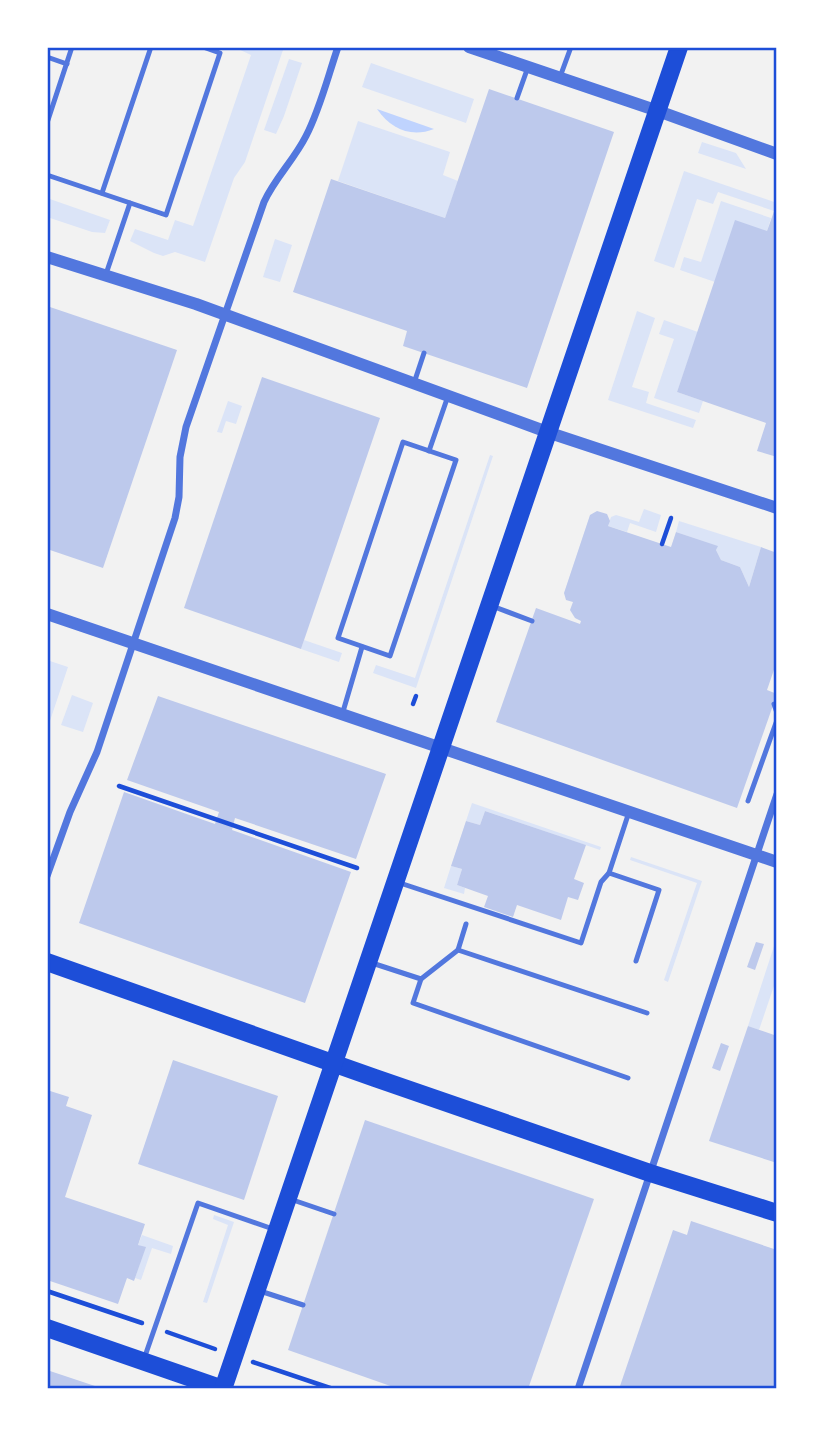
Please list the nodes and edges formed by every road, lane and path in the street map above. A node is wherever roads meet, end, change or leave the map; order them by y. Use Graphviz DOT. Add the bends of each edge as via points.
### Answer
graph roads {
  1 [pos="72,47"];
  2 [pos="151,47"];
  3 [pos="203,47"];
  4 [pos="338,47"];
  5 [pos="469,47"];
  6 [pos="570,47"];
  7 [pos="679,47"];
  8 [pos="47,57"];
  9 [pos="67,64"];
  10 [pos="528,67"];
  11 [pos="560,78"];
  12 [pos="517,98"];
  13 [pos="658,110"];
  14 [pos="47,122"];
  15 [pos="777,155"];
  16 [pos="47,175"];
  17 [pos="103,193"];
  18 [pos="130,203"];
  19 [pos="47,257"];
  20 [pos="106,274"];
  21 [pos="225,315"];
  22 [pos="424,353"];
  23 [pos="414,384"];
  24 [pos="448,396"];
  25 [pos="550,433"];
  26 [pos="429,451"];
  27 [pos="777,508"];
  28 [pos="671,518"];
  29 [pos="662,544"];
  30 [pos="489,605"];
  31 [pos="47,614"];
  32 [pos="532,621"];
  33 [pos="133,644"];
  34 [pos="362,647"];
  35 [pos="416,696"];
  36 [pos="413,704"];
  37 [pos="774,704"];
  38 [pos="777,713"];
  39 [pos="342,715"];
  40 [pos="777,720"];
  41 [pos="439,748"];
  42 [pos="118,786"];
  43 [pos="777,793"];
  44 [pos="748,801"];
  45 [pos="629,812"];
  46 [pos="755,855"];
  47 [pos="777,862"];
  48 [pos="357,868"];
  49 [pos="609,873"];
  50 [pos="47,876"];
  51 [pos="395,881"];
  52 [pos="466,924"];
  53 [pos="458,950"];
  54 [pos="636,961"];
  55 [pos="47,962"];
  56 [pos="369,962"];
  57 [pos="421,979"];
  58 [pos="647,1013"];
  59 [pos="332,1063"];
  60 [pos="628,1078"];
  61 [pos="650,1173"];
  62 [pos="287,1198"];
  63 [pos="777,1213"];
  64 [pos="334,1214"];
  65 [pos="276,1230"];
  66 [pos="256,1290"];
  67 [pos="47,1291"];
  68 [pos="303,1305"];
  69 [pos="154,1327"];
  70 [pos="47,1328"];
  71 [pos="234,1356"];
  72 [pos="144,1360"];
  73 [pos="223,1389"];
  74 [pos="333,1389"];
  75 [pos="578,1389"];
  1 -- 9 [label="lane"];
  2 -- 17 [label="lane"];
  3 -- 18 [label="lane" via="220,53 166,215"];
  4 -- 21 [label="street" via="310,128 264,202"];
  5 -- 10 [label="street"];
  6 -- 11 [label="lane"];
  7 -- 13 [label="main road"];
  8 -- 9 [label="lane"];
  9 -- 14 [label="lane"];
  10 -- 11 [label="street"];
  10 -- 12 [label="lane"];
  11 -- 13 [label="street"];
  13 -- 15 [label="street"];
  13 -- 25 [label="main road"];
  16 -- 17 [label="lane"];
  17 -- 18 [label="lane"];
  18 -- 20 [label="lane"];
  19 -- 20 [label="street"];
  20 -- 21 [label="street"];
  21 -- 23 [label="street"];
  21 -- 33 [label="street" via="186,427 175,518"];
  22 -- 23 [label="lane"];
  23 -- 24 [label="street"];
  24 -- 25 [label="street"];
  24 -- 26 [label="lane"];
  25 -- 27 [label="street"];
  25 -- 30 [label="main road"];
  26 -- 34 [label="lane" via="403,442 338,638"];
  26 -- 34 [label="lane" via="456,460 390,656"];
  28 -- 29 [label="path"];
  30 -- 32 [label="lane"];
  30 -- 41 [label="main road"];
  31 -- 33 [label="street"];
  33 -- 39 [label="street"];
  33 -- 50 [label="street" via="92,767"];
  34 -- 39 [label="lane"];
  35 -- 36 [label="path"];
  37 -- 38 [label="lane"];
  39 -- 41 [label="street"];
  40 -- 44 [label="lane"];
  41 -- 45 [label="street"];
  41 -- 51 [label="main road"];
  42 -- 48 [label="path"];
  43 -- 46 [label="street"];
  45 -- 46 [label="street"];
  45 -- 49 [label="lane"];
  46 -- 47 [label="street"];
  46 -- 61 [label="street"];
  49 -- 51 [label="lane" via="601,882 581,943"];
  49 -- 54 [label="lane" via="659,890"];
  51 -- 56 [label="main road"];
  52 -- 53 [label="lane"];
  53 -- 57 [label="lane"];
  53 -- 58 [label="lane"];
  55 -- 59 [label="main road"];
  56 -- 57 [label="lane"];
  56 -- 59 [label="main road"];
  57 -- 60 [label="lane" via="413,1003"];
  59 -- 61 [label="main road"];
  59 -- 62 [label="main road"];
  61 -- 63 [label="main road"];
  61 -- 75 [label="street"];
  62 -- 64 [label="lane"];
  62 -- 65 [label="main road"];
  65 -- 66 [label="main road"];
  65 -- 69 [label="lane" via="198,1203"];
  66 -- 68 [label="lane"];
  66 -- 71 [label="main road"];
  67 -- 69 [label="path"];
  69 -- 71 [label="path"];
  69 -- 72 [label="lane"];
  70 -- 72 [label="main road"];
  71 -- 73 [label="main road"];
  71 -- 74 [label="path"];
  72 -- 73 [label="main road"];
}
